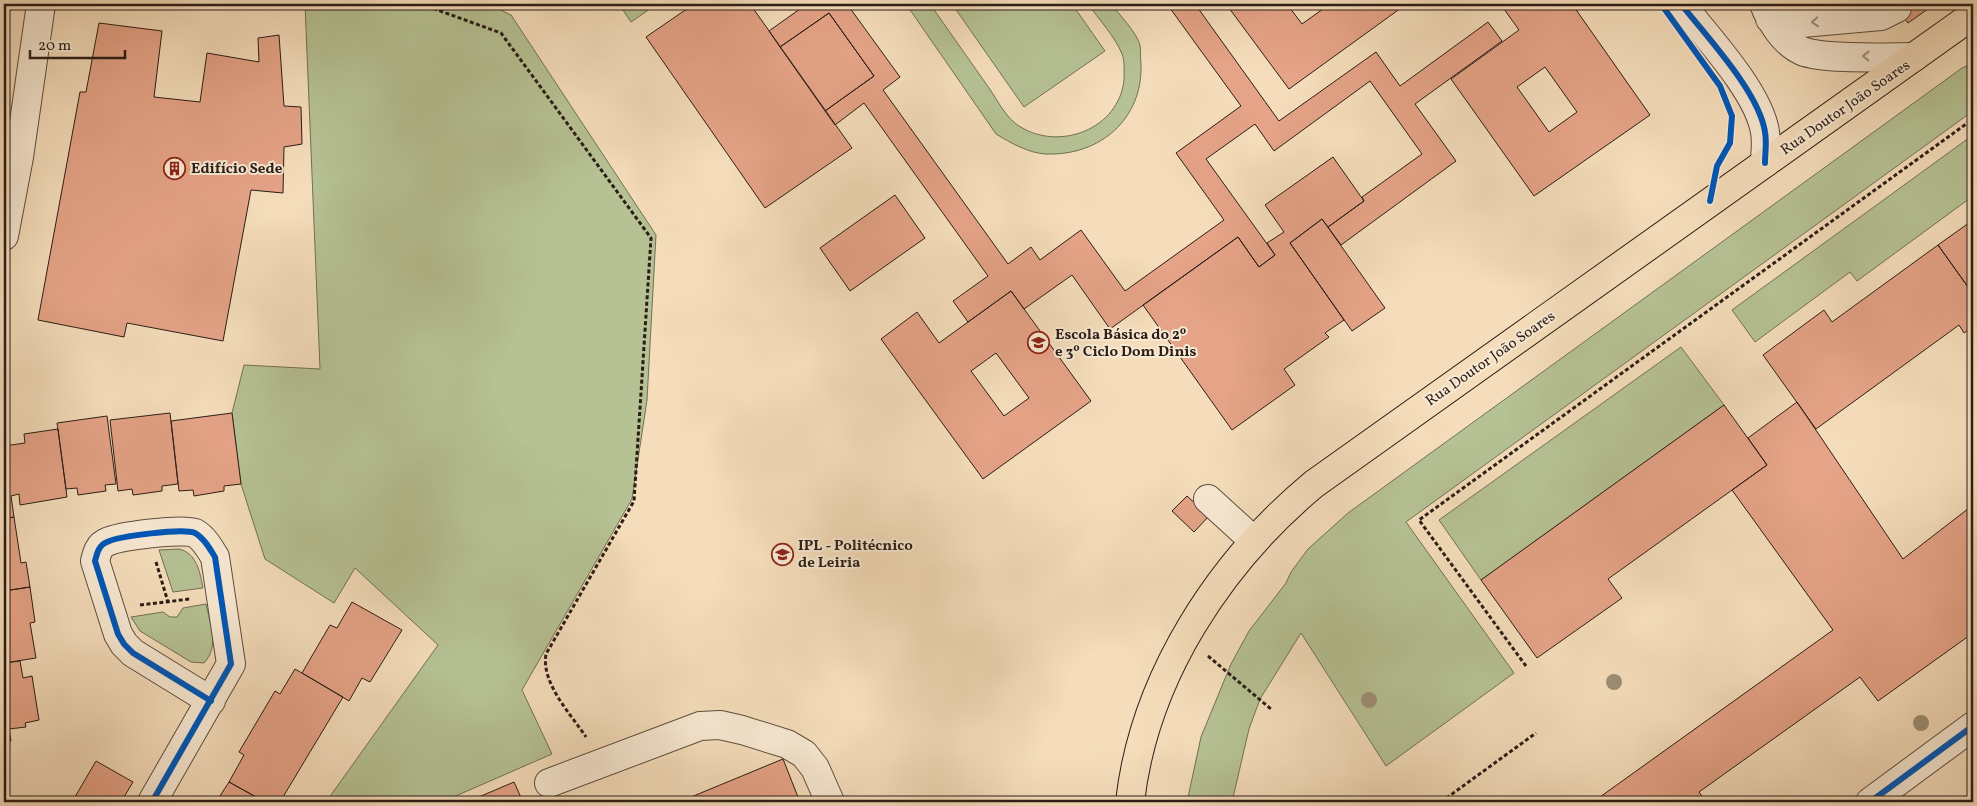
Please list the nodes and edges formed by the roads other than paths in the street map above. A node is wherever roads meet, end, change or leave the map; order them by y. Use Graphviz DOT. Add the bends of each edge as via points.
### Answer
graph roads {
  1 [pos="41,4"];
  2 [pos="1681,4"];
  3 [pos="1897,8"];
  4 [pos="1767,11"];
  5 [pos="1973,15"];
  6 [pos="1914,57"];
  7 [pos="1765,163"];
  8 [pos="4,236"];
  9 [pos="1208,499"];
  10 [pos="1254,541"];
  11 [pos="211,701"];
  12 [pos="1973,726"];
  13 [pos="549,783"];
  14 [pos="152,802"];
  15 [pos="830,802"];
  16 [pos="1130,802"];
  17 [pos="1870,802"];
  1 -- 8 [label="street"];
  2 -- 7 [label="street" via="1735,74 1757,109 1765,133"];
  3 -- 4 [label="street, one-way" via="1881,16 1791,24"];
  6 -- 4 [label="street, one-way" via="1826,55 1803,51 1788,40"];
  5 -- 6 [label="main road, Rua Doutor João Soares"];
  6 -- 7 [label="main road, Rua Doutor João Soares"];
  7 -- 10 [label="main road, Rua Doutor João Soares" via="1314,484 1287,506"];
  9 -- 10 [label="street"];
  10 -- 16 [label="main road, Rua Doutor João Soares" via="1204,606 1185,637 1148,722"];
  11 -- 11 [label="street" via="231,664 215,557 207,544 195,533 173,530 108,541 97,552 95,561 118,634 133,652"];
  11 -- 14 [label="street"];
  12 -- 17 [label="street"];
  13 -- 15 [label="street" via="700,726 720,726 787,744 804,754 815,768"];
}
